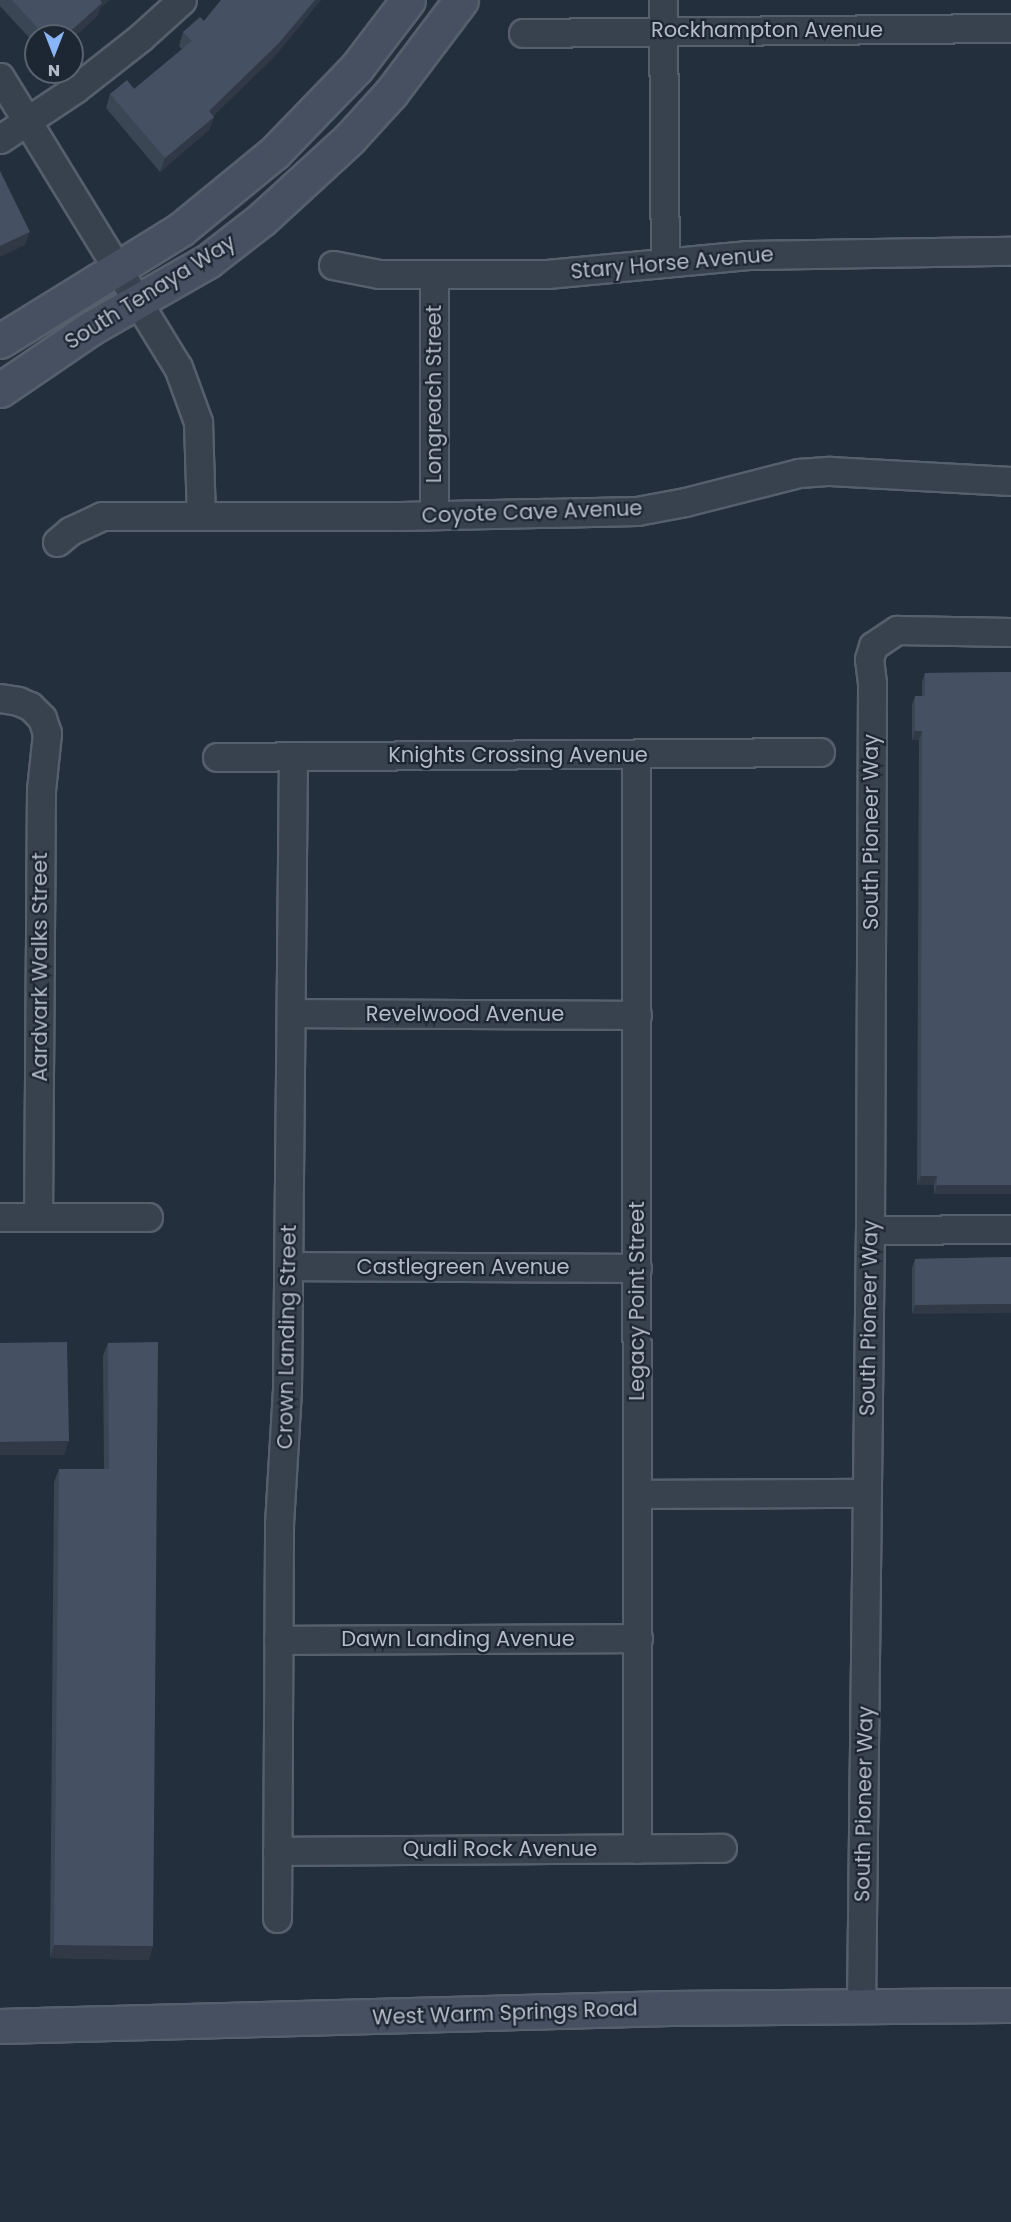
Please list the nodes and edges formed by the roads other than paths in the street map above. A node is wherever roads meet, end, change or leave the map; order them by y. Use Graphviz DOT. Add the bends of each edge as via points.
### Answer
graph roads {
  1 [pos="182,0"];
  2 [pos="408,0"];
  3 [pos="461,0"];
  4 [pos="663,0"];
  5 [pos="1011,28"];
  6 [pos="663,30"];
  7 [pos="523,33"];
  8 [pos="0,77"];
  9 [pos="28,122"];
  10 [pos="0,139"];
  11 [pos="1011,251"];
  12 [pos="665,263"];
  13 [pos="333,265"];
  14 [pos="434,274"];
  15 [pos="130,285"];
  16 [pos="0,341"];
  17 [pos="0,390"];
  18 [pos="1011,482"];
  19 [pos="201,515"];
  20 [pos="434,515"];
  21 [pos="57,542"];
  22 [pos="1011,632"];
  23 [pos="0,698"];
  24 [pos="820,752"];
  25 [pos="636,754"];
  26 [pos="293,756"];
  27 [pos="217,757"];
  28 [pos="292,1013"];
  29 [pos="637,1015"];
  30 [pos="0,1216"];
  31 [pos="38,1216"];
  32 [pos="148,1216"];
  33 [pos="1011,1229"];
  34 [pos="870,1230"];
  35 [pos="289,1266"];
  36 [pos="638,1268"];
  37 [pos="867,1493"];
  38 [pos="638,1494"];
  39 [pos="638,1638"];
  40 [pos="278,1640"];
  41 [pos="722,1848"];
  42 [pos="638,1849"];
  43 [pos="277,1851"];
  44 [pos="277,1918"];
  45 [pos="1011,2005"];
  46 [pos="861,2006"];
  47 [pos="0,2026"];
  1 -- 9 [label="street" via="75,90"];
  2 -- 15 [label="street, South Tenaya Way" via="357,67 274,153 181,229"];
  3 -- 15 [label="street, South Tenaya Way" via="391,93 304,182 208,261"];
  4 -- 6 [label="street"];
  5 -- 6 [label="street, Rockhampton Avenue"];
  6 -- 7 [label="street, Rockhampton Avenue"];
  6 -- 12 [label="street"];
  8 -- 9 [label="street"];
  9 -- 10 [label="street"];
  9 -- 15 [label="street"];
  11 -- 12 [label="street, Stary Horse Avenue" via="748,255"];
  12 -- 14 [label="street, Stary Horse Avenue" via="547,273"];
  13 -- 14 [label="street, Stary Horse Avenue" via="379,274"];
  14 -- 20 [label="street, Longreach Street"];
  15 -- 16 [label="street, South Tenaya Way"];
  15 -- 17 [label="street, South Tenaya Way" via="91,328"];
  15 -- 19 [label="street" via="178,367 195,411"];
  18 -- 20 [label="street, Coyote Cave Avenue" via="830,471 799,473 637,511"];
  19 -- 20 [label="street, Coyote Cave Avenue"];
  19 -- 21 [label="street, Coyote Cave Avenue" via="102,516 70,531"];
  22 -- 34 [label="street, South Pioneer Way" via="897,630 873,646 869,659"];
  23 -- 31 [label="street, Aardvark Walks Street" via="30,706 42,718 47,733 41,790"];
  24 -- 25 [label="street, Knights Crossing Avenue"];
  25 -- 26 [label="street, Knights Crossing Avenue"];
  25 -- 29 [label="street, Legacy Point Street"];
  26 -- 27 [label="street, Knights Crossing Avenue"];
  26 -- 28 [label="street, Crown Landing Street"];
  28 -- 29 [label="street, Revelwood Avenue"];
  28 -- 35 [label="street, Crown Landing Street"];
  29 -- 36 [label="street, Legacy Point Street"];
  30 -- 31 [label="street"];
  31 -- 32 [label="street"];
  33 -- 34 [label="street"];
  34 -- 37 [label="street, South Pioneer Way"];
  35 -- 36 [label="street, Castlegreen Avenue"];
  35 -- 40 [label="street, Crown Landing Street"];
  36 -- 38 [label="street, Legacy Point Street"];
  37 -- 38 [label="street"];
  37 -- 46 [label="street, South Pioneer Way"];
  38 -- 39 [label="street, Legacy Point Street"];
  39 -- 40 [label="street, Dawn Landing Avenue"];
  39 -- 42 [label="street, Legacy Point Street"];
  40 -- 43 [label="street, Crown Landing Street"];
  41 -- 42 [label="street, Quali Rock Avenue"];
  42 -- 43 [label="street, Quali Rock Avenue"];
  43 -- 44 [label="street, Crown Landing Street"];
  45 -- 46 [label="street, West Warm Springs Road"];
  46 -- 47 [label="street, West Warm Springs Road"];
}
